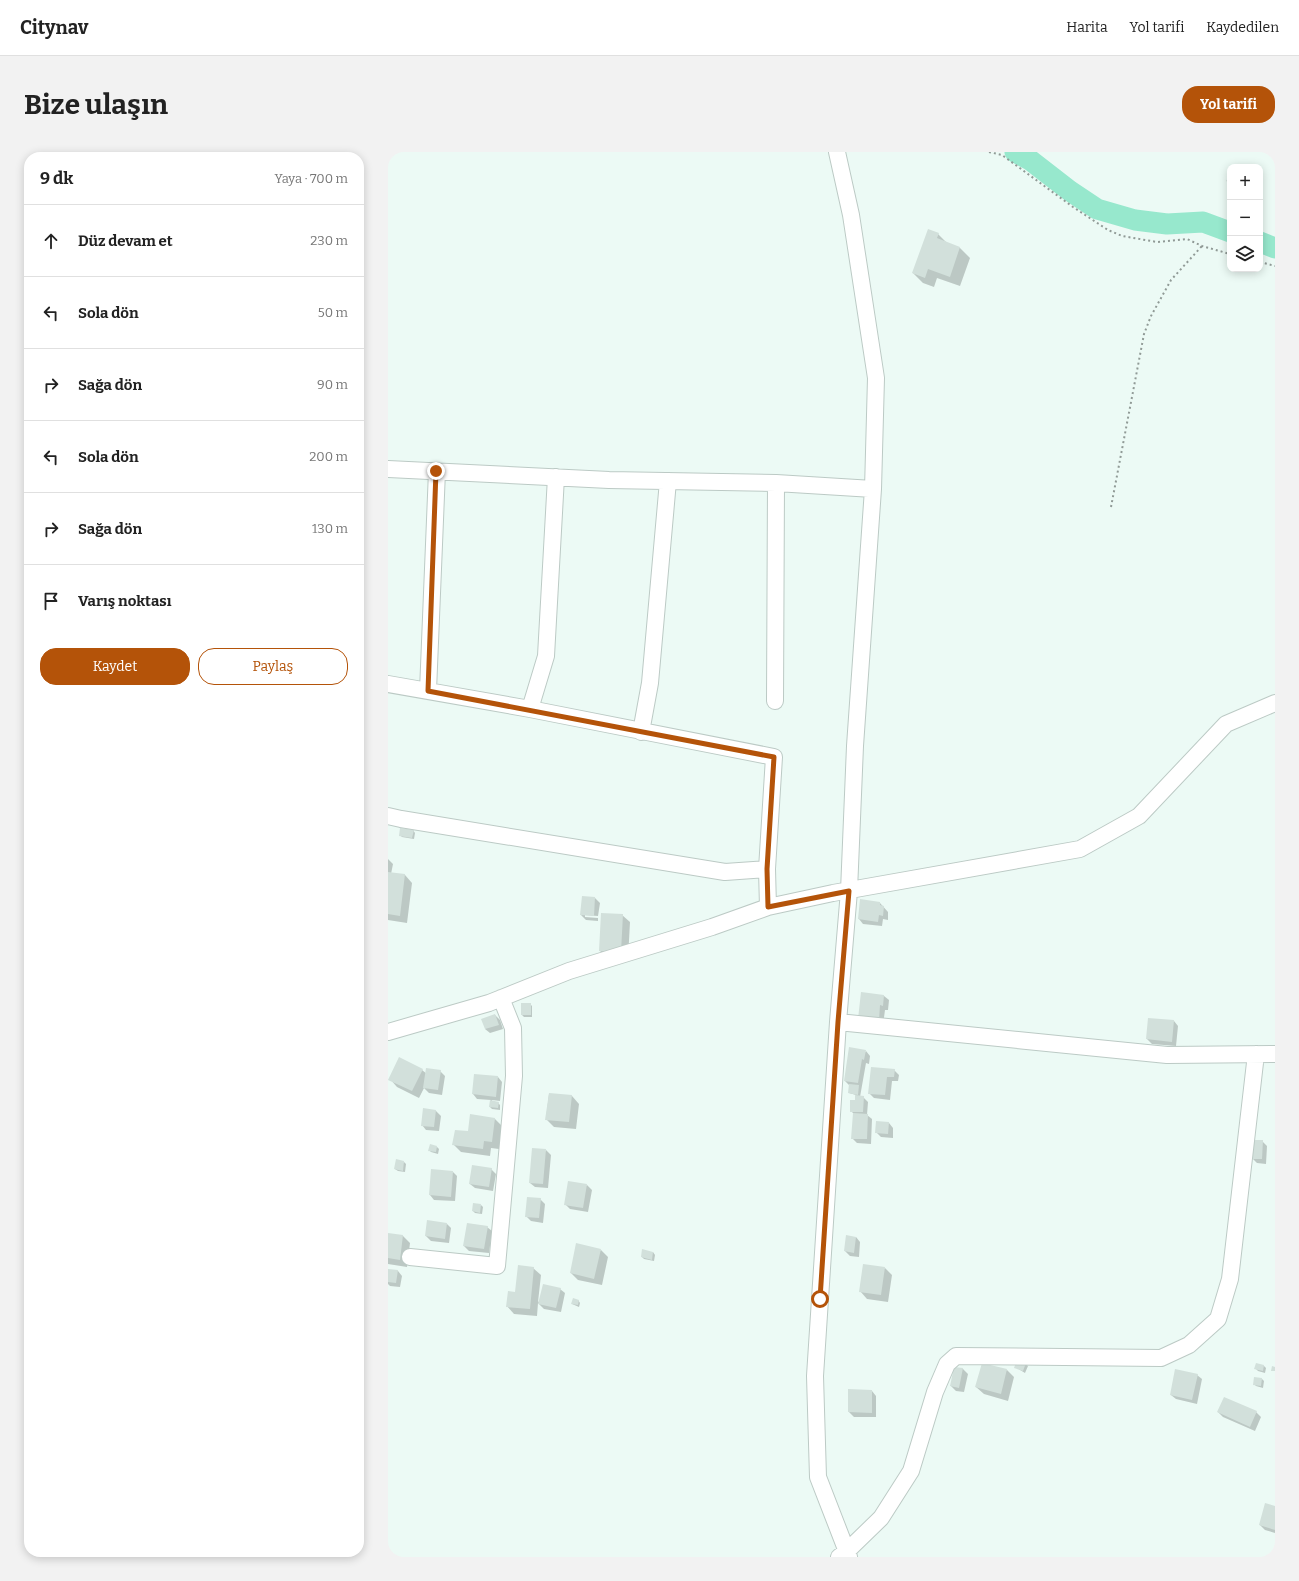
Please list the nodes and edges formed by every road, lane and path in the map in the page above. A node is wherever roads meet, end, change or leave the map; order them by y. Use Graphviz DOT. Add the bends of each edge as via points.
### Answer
graph roads {
  1 [pos="837,152"];
  2 [pos="989,152"];
  3 [pos="1202,246"];
  4 [pos="1227,253"];
  5 [pos="1263,263"];
  6 [pos="1275,266"];
  7 [pos="388,469"];
  8 [pos="436,471"];
  9 [pos="556,477"];
  10 [pos="668,481"];
  11 [pos="776,483"];
  12 [pos="868,488"];
  13 [pos="1111,507"];
  14 [pos="388,684"];
  15 [pos="428,691"];
  16 [pos="774,702"];
  17 [pos="1275,703"];
  18 [pos="530,709"];
  19 [pos="641,732"];
  20 [pos="388,816"];
  21 [pos="767,869"];
  22 [pos="843,892"];
  23 [pos="768,907"];
  24 [pos="501,998"];
  25 [pos="838,1022"];
  26 [pos="388,1032"];
  27 [pos="1256,1054"];
  28 [pos="1275,1054"];
  29 [pos="410,1257"];
  30 [pos="844,1555"];
  1 -- 12 [label="street" via="851,215 876,378"];
  2 -- 3 [label="path" via="1002,155 1108,230 1122,236 1157,242 1186,239"];
  3 -- 4 [label="path"];
  3 -- 13 [label="path" via="1171,280 1150,316 1144,334"];
  5 -- 6 [label="path"];
  7 -- 8 [label="street"];
  8 -- 9 [label="street"];
  8 -- 15 [label="street"];
  9 -- 10 [label="street"];
  9 -- 18 [label="street" via="546,656"];
  10 -- 11 [label="street"];
  10 -- 19 [label="street" via="650,683"];
  11 -- 12 [label="street"];
  11 -- 16 [label="street"];
  12 -- 22 [label="street" via="855,746"];
  14 -- 15 [label="street"];
  15 -- 18 [label="street"];
  17 -- 22 [label="street" via="1226,724 1139,816 1080,849"];
  18 -- 19 [label="street"];
  19 -- 21 [label="street" via="774,757"];
  20 -- 21 [label="street" via="725,872"];
  21 -- 23 [label="street"];
  22 -- 23 [label="street"];
  22 -- 25 [label="street"];
  23 -- 24 [label="street" via="569,971"];
  24 -- 26 [label="street"];
  24 -- 29 [label="street" via="512,1028 514,1076 497,1266"];
  25 -- 27 [label="street" via="1167,1055"];
  25 -- 30 [label="street" via="815,1376 818,1477"];
  27 -- 28 [label="street"];
  27 -- 30 [label="street" via="1230,1279 1218,1319 1189,1345 1161,1358 956,1356 947,1364 935,1392 911,1471 881,1518"];
}
